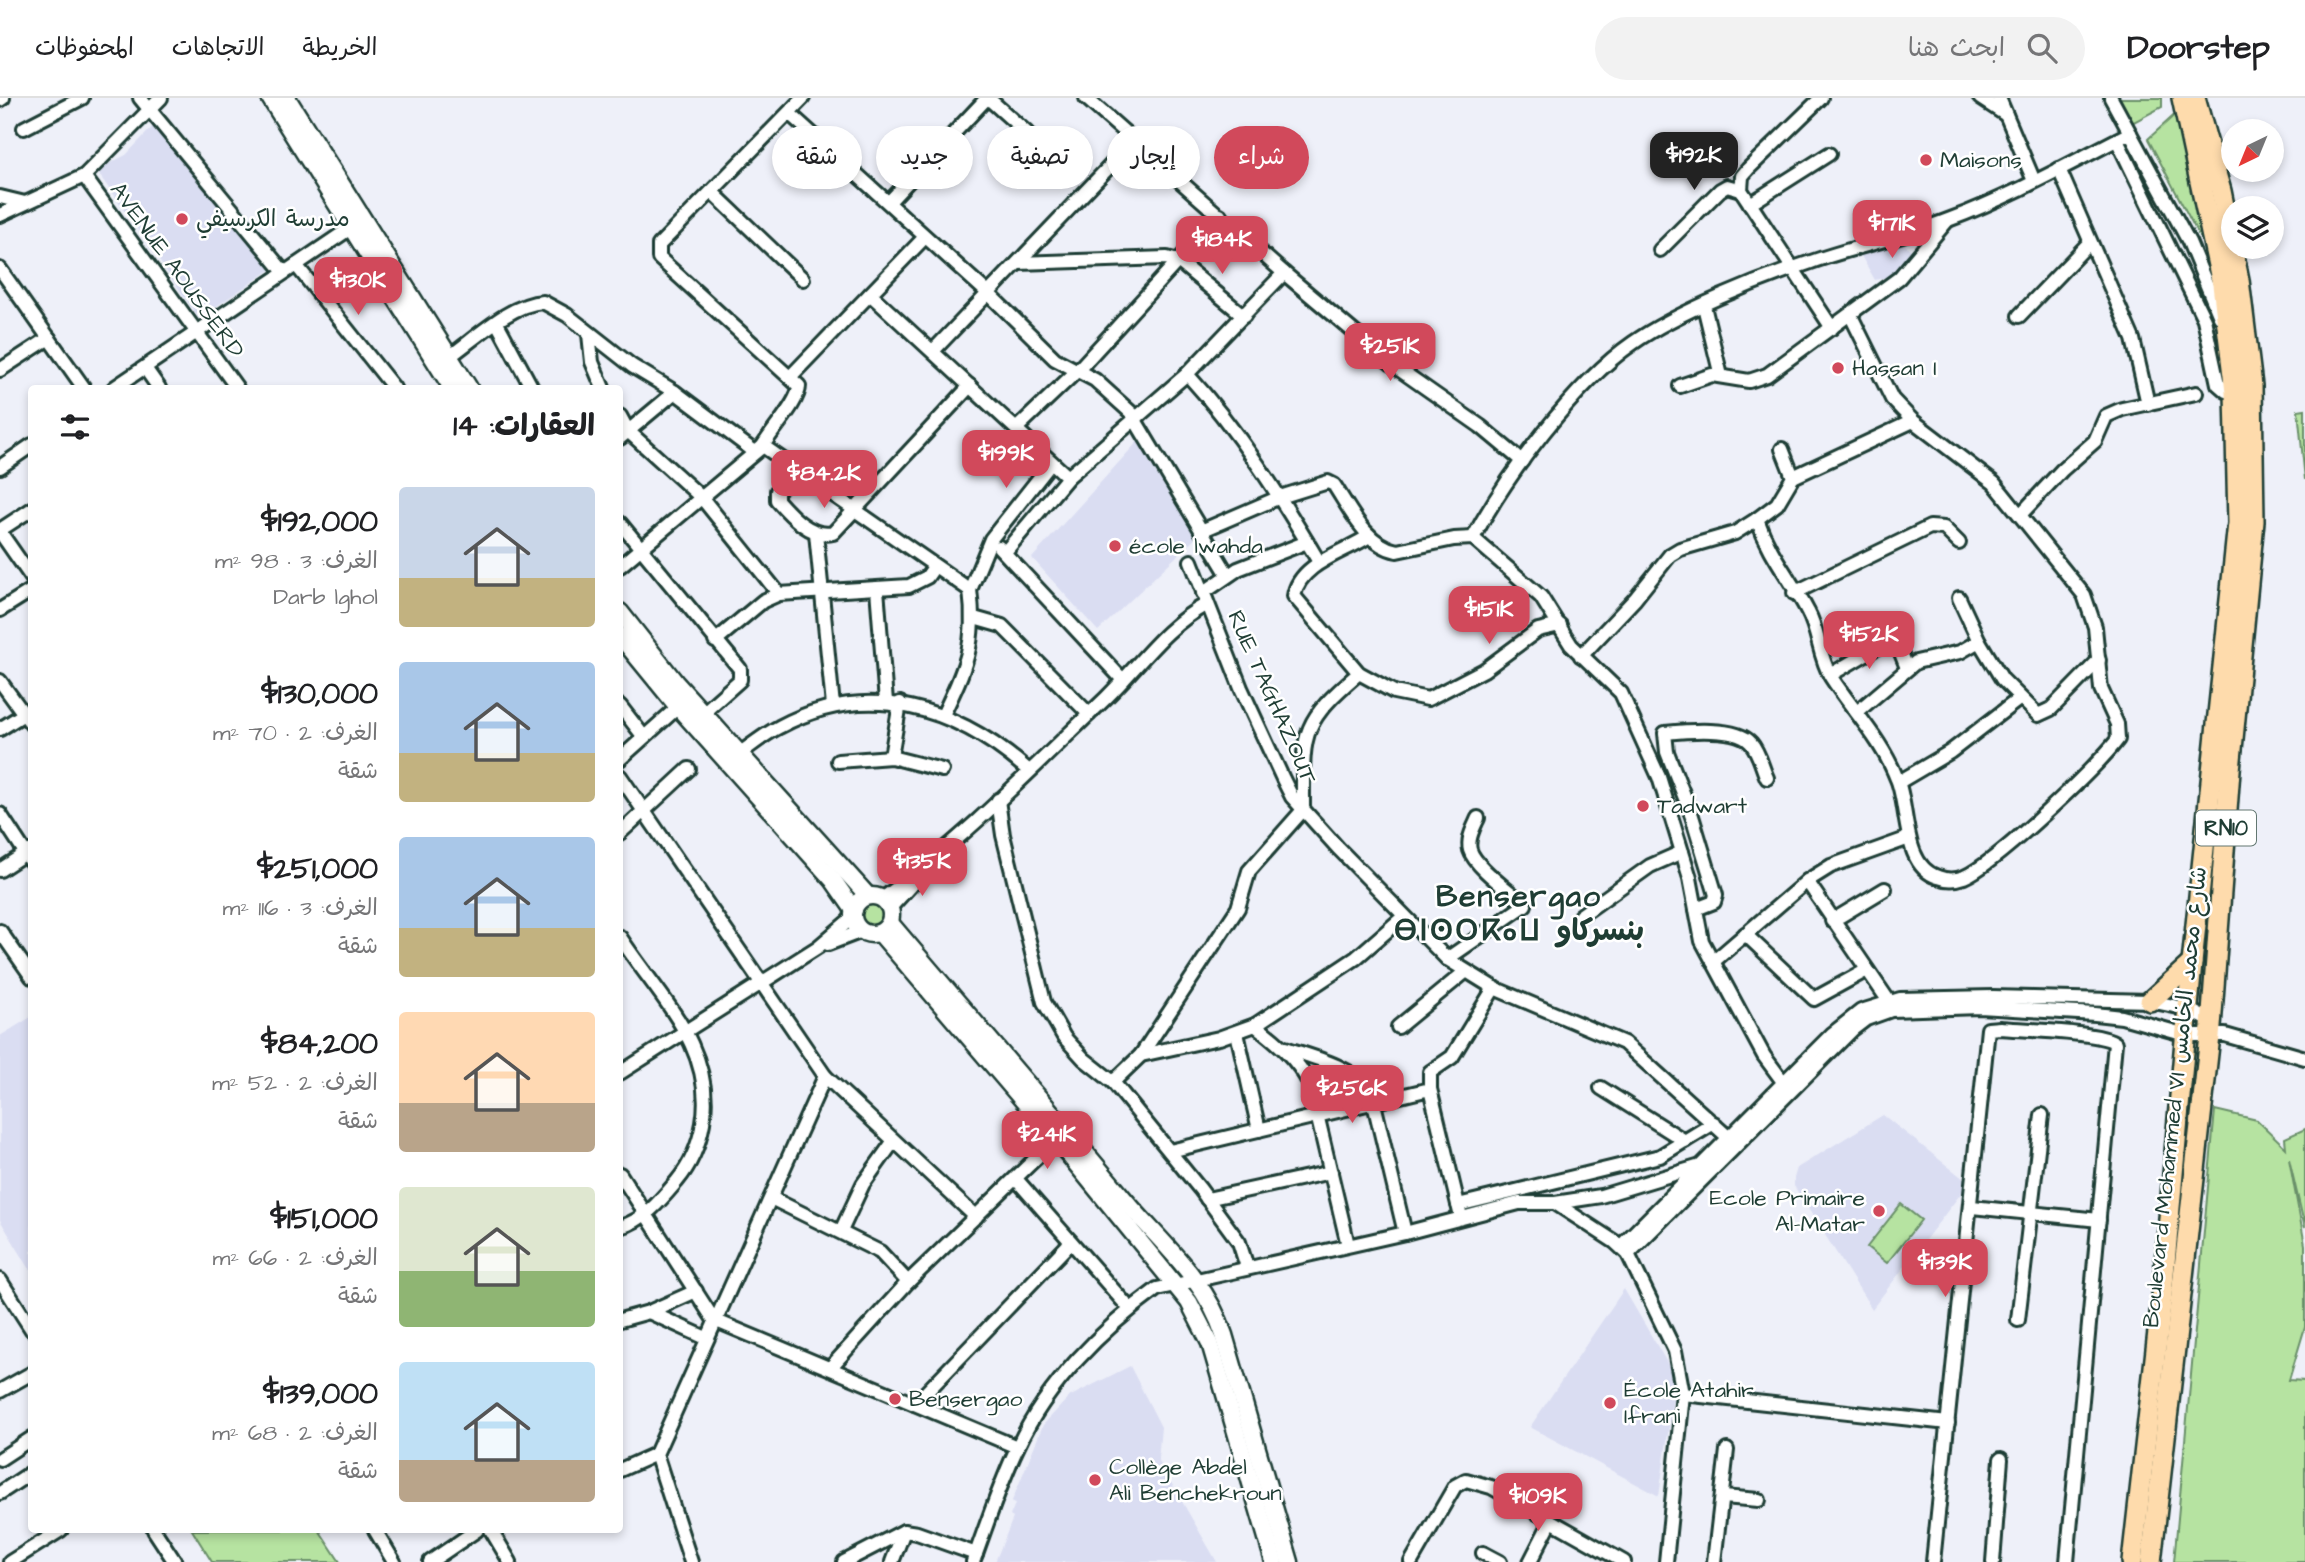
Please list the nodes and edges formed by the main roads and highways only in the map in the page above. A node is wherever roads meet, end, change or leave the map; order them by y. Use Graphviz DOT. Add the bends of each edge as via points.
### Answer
graph roads {
  1 [pos="2182,98"];
  2 [pos="2195,98"];
  3 [pos="2192,963"];
  4 [pos="2150,1001"];
  5 [pos="2132,1562"];
  6 [pos="2151,1562"];
  1 -- 3 [label="main road, Boulevard Mohammed VI شارع محمد الخامس / RN10" via="2222,284 2235,392 2238,523"];
  2 -- 6 [label="main road, Boulevard Mohammed VI شارع محمد الخامس / RN10" via="2239,280 2252,386 2254,521 2230,769 2215,1030"];
  3 -- 4 [label="main road"];
  3 -- 5 [label="main road, Boulevard Mohammed VI شارع محمد الخامس / RN10"];
}
